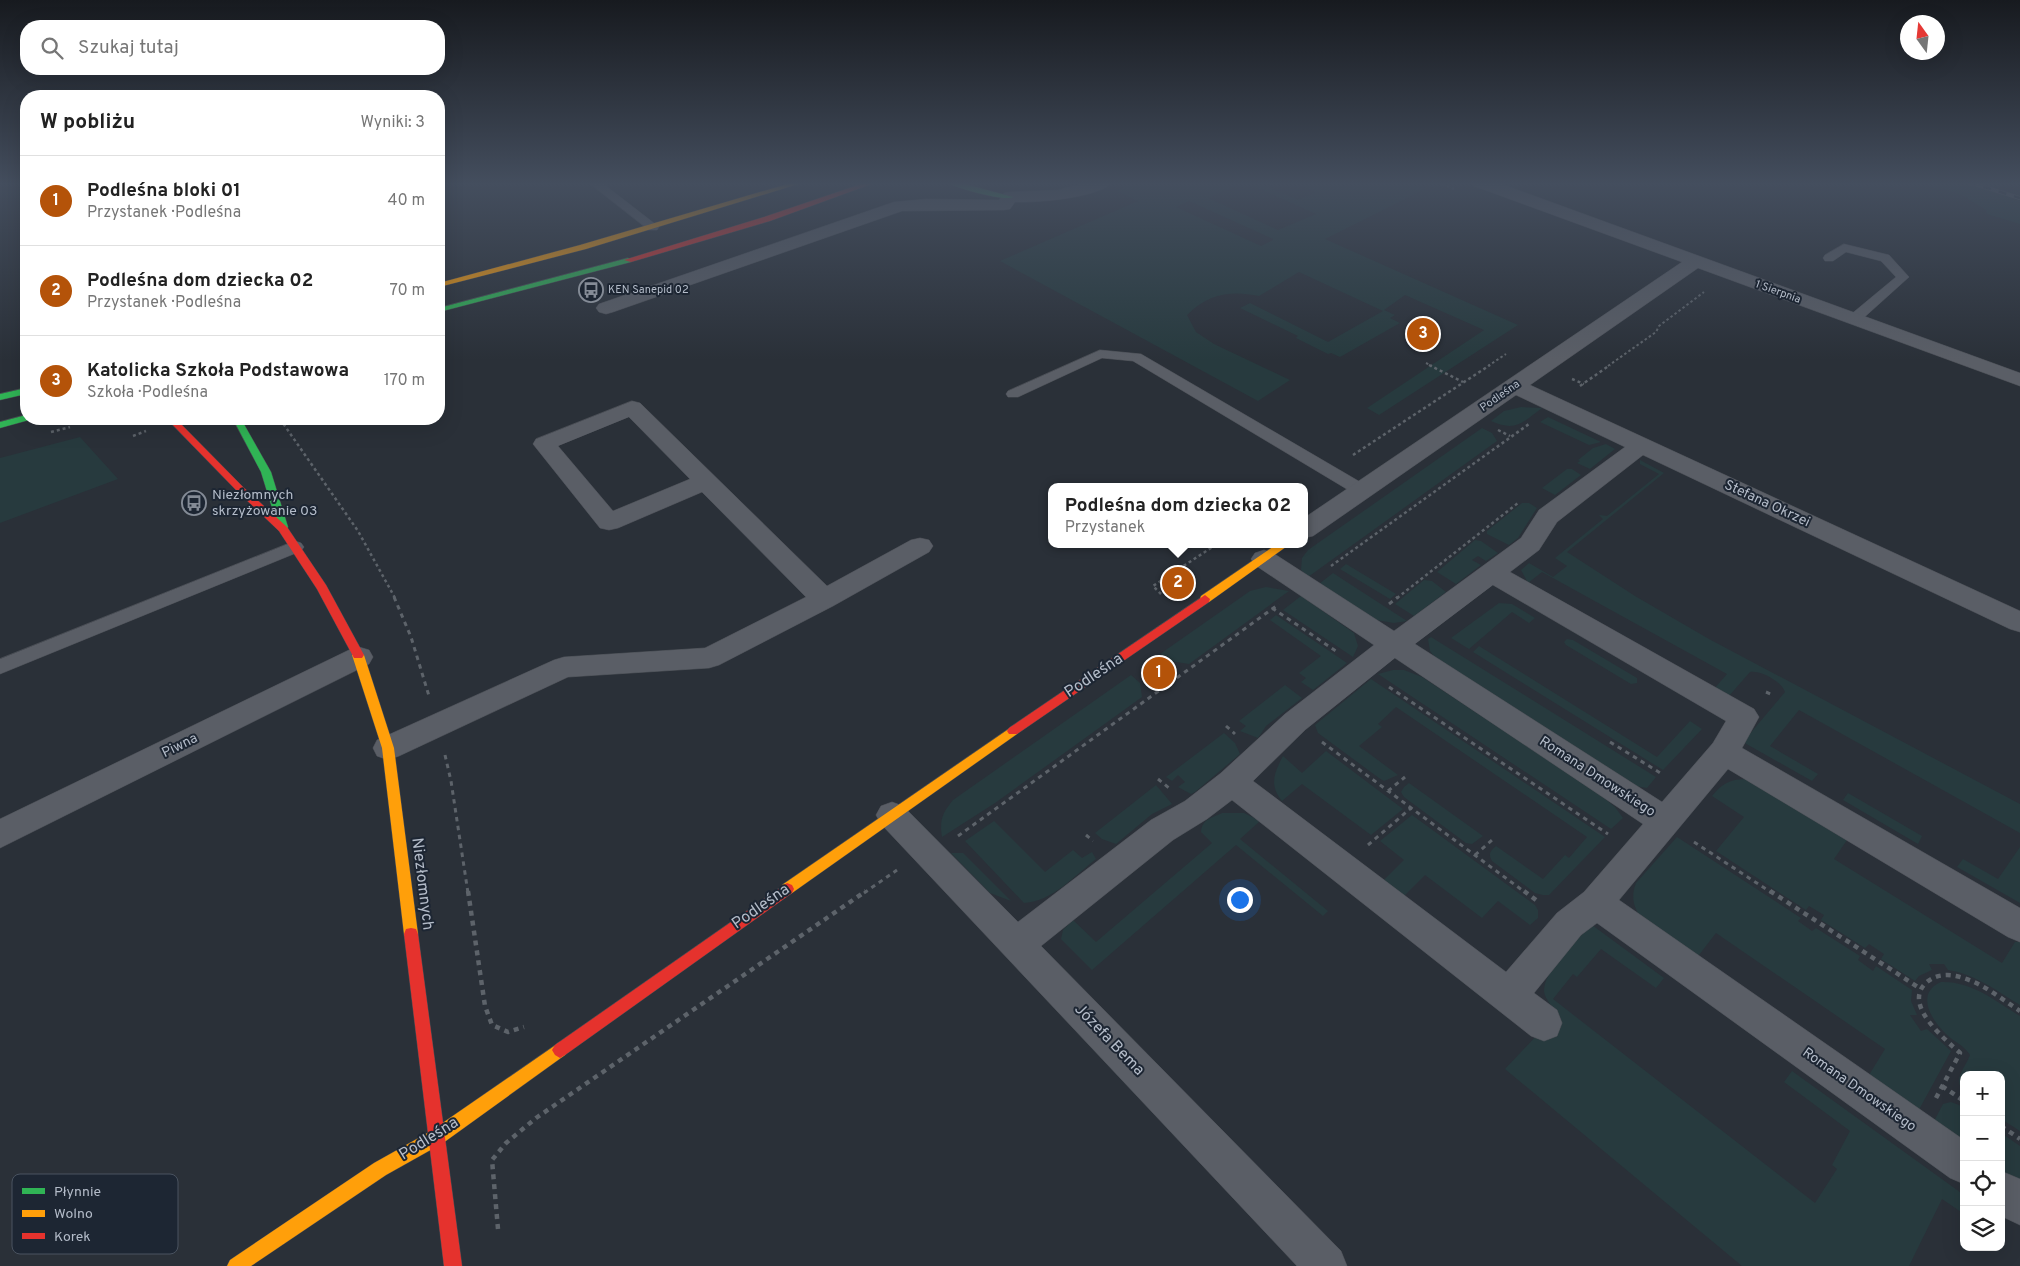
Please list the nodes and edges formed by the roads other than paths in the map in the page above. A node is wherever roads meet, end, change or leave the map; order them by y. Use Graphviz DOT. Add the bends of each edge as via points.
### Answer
graph roads {
  1 [pos="602,241"];
  2 [pos="686,241"];
  3 [pos="799,241"];
  4 [pos="1642,241"];
  5 [pos="1829,258"];
  6 [pos="1696,261"];
  7 [pos="445,284"];
  8 [pos="445,308"];
  9 [pos="606,308"];
  10 [pos="1854,319"];
  11 [pos="2020,380"];
  12 [pos="1514,386"];
  13 [pos="20,393"];
  14 [pos="1013,394"];
  15 [pos="0,398"];
  16 [pos="20,420"];
  17 [pos="0,425"];
  18 [pos="177,425"];
  19 [pos="240,425"];
  20 [pos="1642,445"];
  21 [pos="704,482"];
  22 [pos="1361,490"];
  23 [pos="1308,527"];
  24 [pos="283,529"];
  25 [pos="920,546"];
  26 [pos="295,547"];
  27 [pos="1274,552"];
  28 [pos="1492,574"];
  29 [pos="824,599"];
  30 [pos="2020,622"];
  31 [pos="1394,644"];
  32 [pos="359,657"];
  33 [pos="0,667"];
  34 [pos="388,748"];
  35 [pos="1724,752"];
  36 [pos="1232,782"];
  37 [pos="892,815"];
  38 [pos="1664,821"];
  39 [pos="0,834"];
  40 [pos="1583,913"];
  41 [pos="2020,926"];
  42 [pos="1017,944"];
  43 [pos="1509,995"];
  44 [pos="1544,1023"];
  45 [pos="437,1137"];
  46 [pos="1960,1161"];
  47 [pos="2005,1194"];
  48 [pos="2020,1204"];
  49 [pos="236,1266"];
  50 [pos="453,1266"];
  51 [pos="1326,1266"];
  1 -- 7 [label="street"];
  2 -- 8 [label="street"];
  3 -- 9 [label="street"];
  4 -- 6 [label="street, 1 Sierpnia"];
  5 -- 10 [label="lane" via="1844,248 1884,258 1903,277"];
  6 -- 10 [label="street, 1 Sierpnia"];
  6 -- 12 [label="street, Podleśna"];
  10 -- 11 [label="street, 1 Sierpnia"];
  12 -- 20 [label="street, Stefana Okrzei"];
  12 -- 22 [label="street, Podleśna"];
  13 -- 15 [label="street"];
  14 -- 22 [label="lane" via="1100,354 1136,357"];
  16 -- 17 [label="street"];
  18 -- 24 [label="street, Niezłomnych"];
  19 -- 24 [label="street, Niezłomnych" via="266,472"];
  20 -- 28 [label="street" via="1548,516 1530,544"];
  20 -- 30 [label="street, Stefana Okrzei"];
  21 -- 21 [label="street" via="632,408 544,444 609,522"];
  21 -- 29 [label="street"];
  22 -- 23 [label="street, Podleśna"];
  24 -- 26 [label="street, Niezłomnych"];
  25 -- 29 [label="street"];
  26 -- 32 [label="street, Niezłomnych" via="322,588"];
  26 -- 33 [label="lane"];
  27 -- 31 [label="street, Romana Dmowskiego" via="1305,586"];
  27 -- 37 [label="street, Podleśna"];
  28 -- 31 [label="street"];
  28 -- 35 [label="street" via="1744,717"];
  29 -- 34 [label="street" via="709,658 564,667"];
  31 -- 36 [label="street" via="1295,722"];
  31 -- 38 [label="street, Romana Dmowskiego"];
  32 -- 34 [label="street, Niezłomnych"];
  32 -- 39 [label="street, Piwna"];
  34 -- 45 [label="street, Niezłomnych"];
  35 -- 38 [label="street"];
  35 -- 41 [label="street"];
  36 -- 42 [label="street" via="1196,810 1162,830"];
  36 -- 43 [label="street"];
  37 -- 42 [label="street, Józefa Bema"];
  37 -- 45 [label="street, Podleśna"];
  38 -- 40 [label="street, Romana Dmowskiego"];
  40 -- 43 [label="street"];
  40 -- 46 [label="street, Romana Dmowskiego"];
  42 -- 51 [label="street, Józefa Bema"];
  43 -- 44 [label="street"];
  45 -- 49 [label="street, Podleśna" via="380,1169"];
  45 -- 50 [label="street, Niezłomnych"];
  47 -- 48 [label="street"];
}
